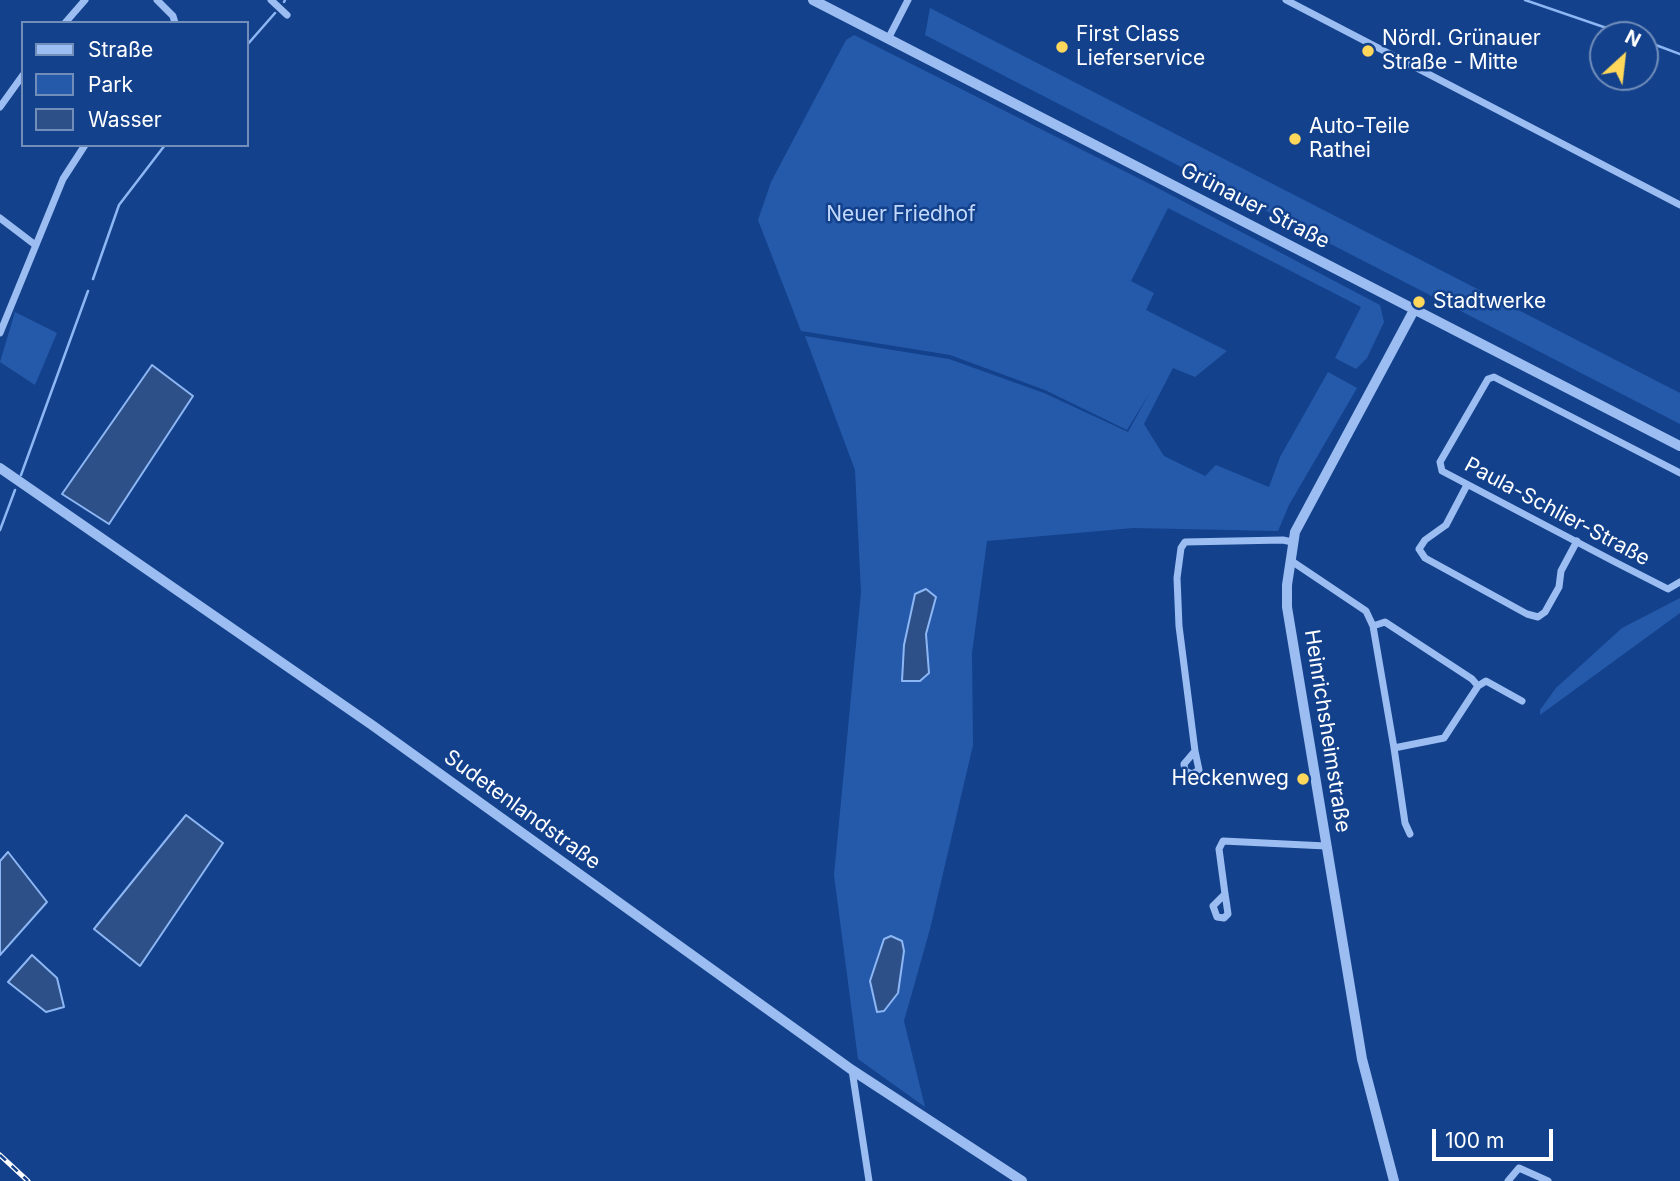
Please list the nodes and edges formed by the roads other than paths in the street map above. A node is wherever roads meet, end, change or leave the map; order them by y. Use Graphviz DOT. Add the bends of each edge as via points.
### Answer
graph roads {
  1 [pos="85,0"];
  2 [pos="157,0"];
  3 [pos="271,0"];
  4 [pos="813,0"];
  5 [pos="908,0"];
  6 [pos="1286,0"];
  7 [pos="287,15"];
  8 [pos="67,21"];
  9 [pos="174,21"];
  10 [pos="888,39"];
  11 [pos="21,78"];
  12 [pos="0,107"];
  13 [pos="84,147"];
  14 [pos="1680,205"];
  15 [pos="0,218"];
  16 [pos="34,244"];
  17 [pos="1414,310"];
  18 [pos="0,333"];
  19 [pos="1680,446"];
  20 [pos="0,468"];
  21 [pos="1680,473"];
  22 [pos="1467,485"];
  23 [pos="1577,541"];
  24 [pos="1292,542"];
  25 [pos="1289,559"];
  26 [pos="1680,582"];
  27 [pos="1373,626"];
  28 [pos="1478,686"];
  29 [pos="1522,701"];
  30 [pos="1394,748"];
  31 [pos="1195,751"];
  32 [pos="1410,834"];
  33 [pos="1326,846"];
  34 [pos="1225,894"];
  35 [pos="852,1070"];
  36 [pos="869,1181"];
  37 [pos="1022,1181"];
  38 [pos="1394,1181"];
  39 [pos="1508,1181"];
  40 [pos="1548,1181"];
  1 -- 8 [label="street"];
  2 -- 9 [label="street"];
  3 -- 7 [label="street"];
  4 -- 10 [label="street, Grünauer Straße"];
  5 -- 10 [label="street"];
  6 -- 14 [label="street"];
  10 -- 17 [label="street, Grünauer Straße"];
  11 -- 12 [label="street"];
  13 -- 16 [label="street" via="63,179"];
  15 -- 16 [label="street"];
  16 -- 18 [label="street"];
  17 -- 19 [label="street, Grünauer Straße"];
  17 -- 24 [label="street, Heinrichsheimstraße"];
  20 -- 35 [label="street, Sudetenlandstraße" via="372,725"];
  21 -- 22 [label="street, Paula-Schlier-Straße" via="1494,377 1488,379 1440,462 1442,471"];
  22 -- 23 [label="street, Paula-Schlier-Straße"];
  22 -- 23 [label="street" via="1446,525 1419,549 1425,558 1527,614 1538,617 1545,612"];
  23 -- 26 [label="street, Paula-Schlier-Straße" via="1668,589"];
  24 -- 25 [label="street, Heinrichsheimstraße"];
  24 -- 31 [label="street" via="1185,542 1181,548 1178,626"];
  25 -- 27 [label="street" via="1366,611"];
  25 -- 33 [label="street, Heinrichsheimstraße" via="1287,607"];
  27 -- 28 [label="street" via="1385,622 1444,658"];
  27 -- 30 [label="street"];
  28 -- 29 [label="street" via="1486,681"];
  28 -- 30 [label="street" via="1444,738"];
  30 -- 32 [label="street"];
  33 -- 34 [label="street" via="1223,841 1219,849"];
  33 -- 38 [label="street, Heinrichsheimstraße" via="1362,1059"];
  35 -- 36 [label="street"];
  35 -- 37 [label="street, Sudetenlandstraße"];
  39 -- 40 [label="street" via="1519,1168"];
}
